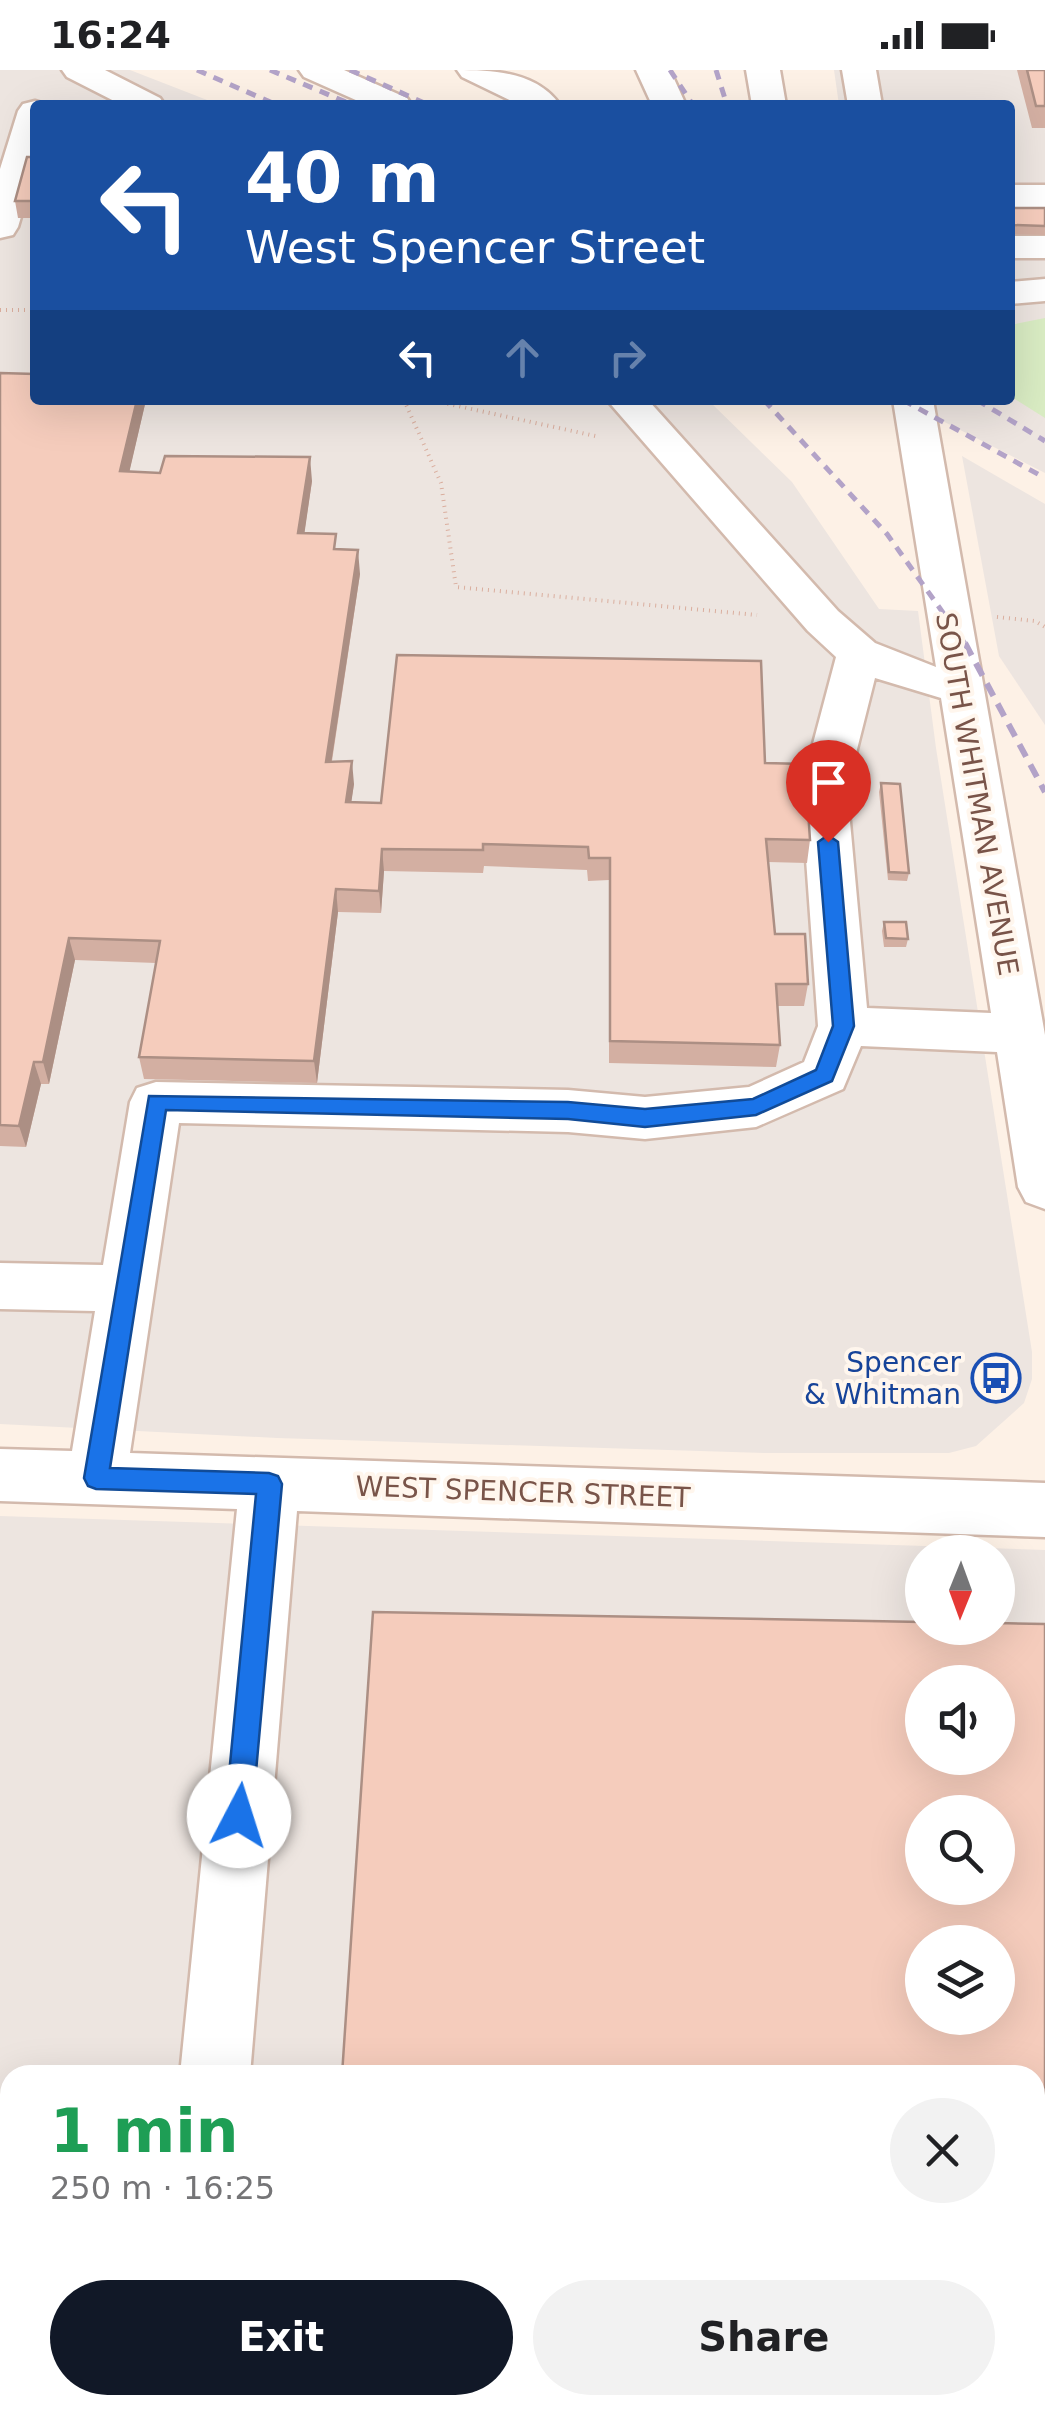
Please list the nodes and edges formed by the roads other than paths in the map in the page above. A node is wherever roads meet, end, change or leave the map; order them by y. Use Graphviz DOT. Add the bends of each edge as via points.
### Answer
graph roads {
  1 [pos="79,70"];
  2 [pos="316,70"];
  3 [pos="474,70"];
  4 [pos="652,70"];
  5 [pos="763,70"];
  6 [pos="859,70"];
  7 [pos="138,100"];
  8 [pos="384,100"];
  9 [pos="535,100"];
  10 [pos="667,100"];
  11 [pos="767,100"];
  12 [pos="864,100"];
  13 [pos="30,128"];
  14 [pos="1015,196"];
  15 [pos="1045,196"];
  16 [pos="0,227"];
  17 [pos="1015,247"];
  18 [pos="1045,247"];
  19 [pos="1045,290"];
  20 [pos="1015,293"];
  21 [pos="632,405"];
  22 [pos="913,405"];
  23 [pos="859,653"];
  24 [pos="958,688"];
  25 [pos="843,1026"];
  26 [pos="1018,1034"];
  27 [pos="1045,1187"];
  28 [pos="0,1286"];
  29 [pos="127,1289"];
  30 [pos="0,1475"];
  31 [pos="96,1478"];
  32 [pos="269,1484"];
  33 [pos="1045,1510"];
  34 [pos="216,2065"];
  1 -- 7 [label="street"];
  2 -- 8 [label="street"];
  3 -- 9 [label="street"];
  4 -- 10 [label="street"];
  5 -- 11 [label="street"];
  6 -- 12 [label="street"];
  13 -- 16 [label="street"];
  14 -- 15 [label="street"];
  17 -- 18 [label="street"];
  19 -- 20 [label="street"];
  21 -- 23 [label="street"];
  22 -- 24 [label="street, SOUTH WHITMAN AVENUE"];
  23 -- 24 [label="street"];
  23 -- 25 [label="street" via="824,789"];
  24 -- 26 [label="street, SOUTH WHITMAN AVENUE"];
  25 -- 26 [label="street"];
  25 -- 29 [label="street" via="825,1075 756,1107 645,1118 156,1102"];
  26 -- 27 [label="street, SOUTH WHITMAN AVENUE"];
  28 -- 29 [label="street"];
  29 -- 31 [label="street"];
  30 -- 31 [label="street, WEST SPENCER STREET"];
  31 -- 32 [label="street, WEST SPENCER STREET"];
  32 -- 33 [label="street, WEST SPENCER STREET"];
  32 -- 34 [label="street"];
}
